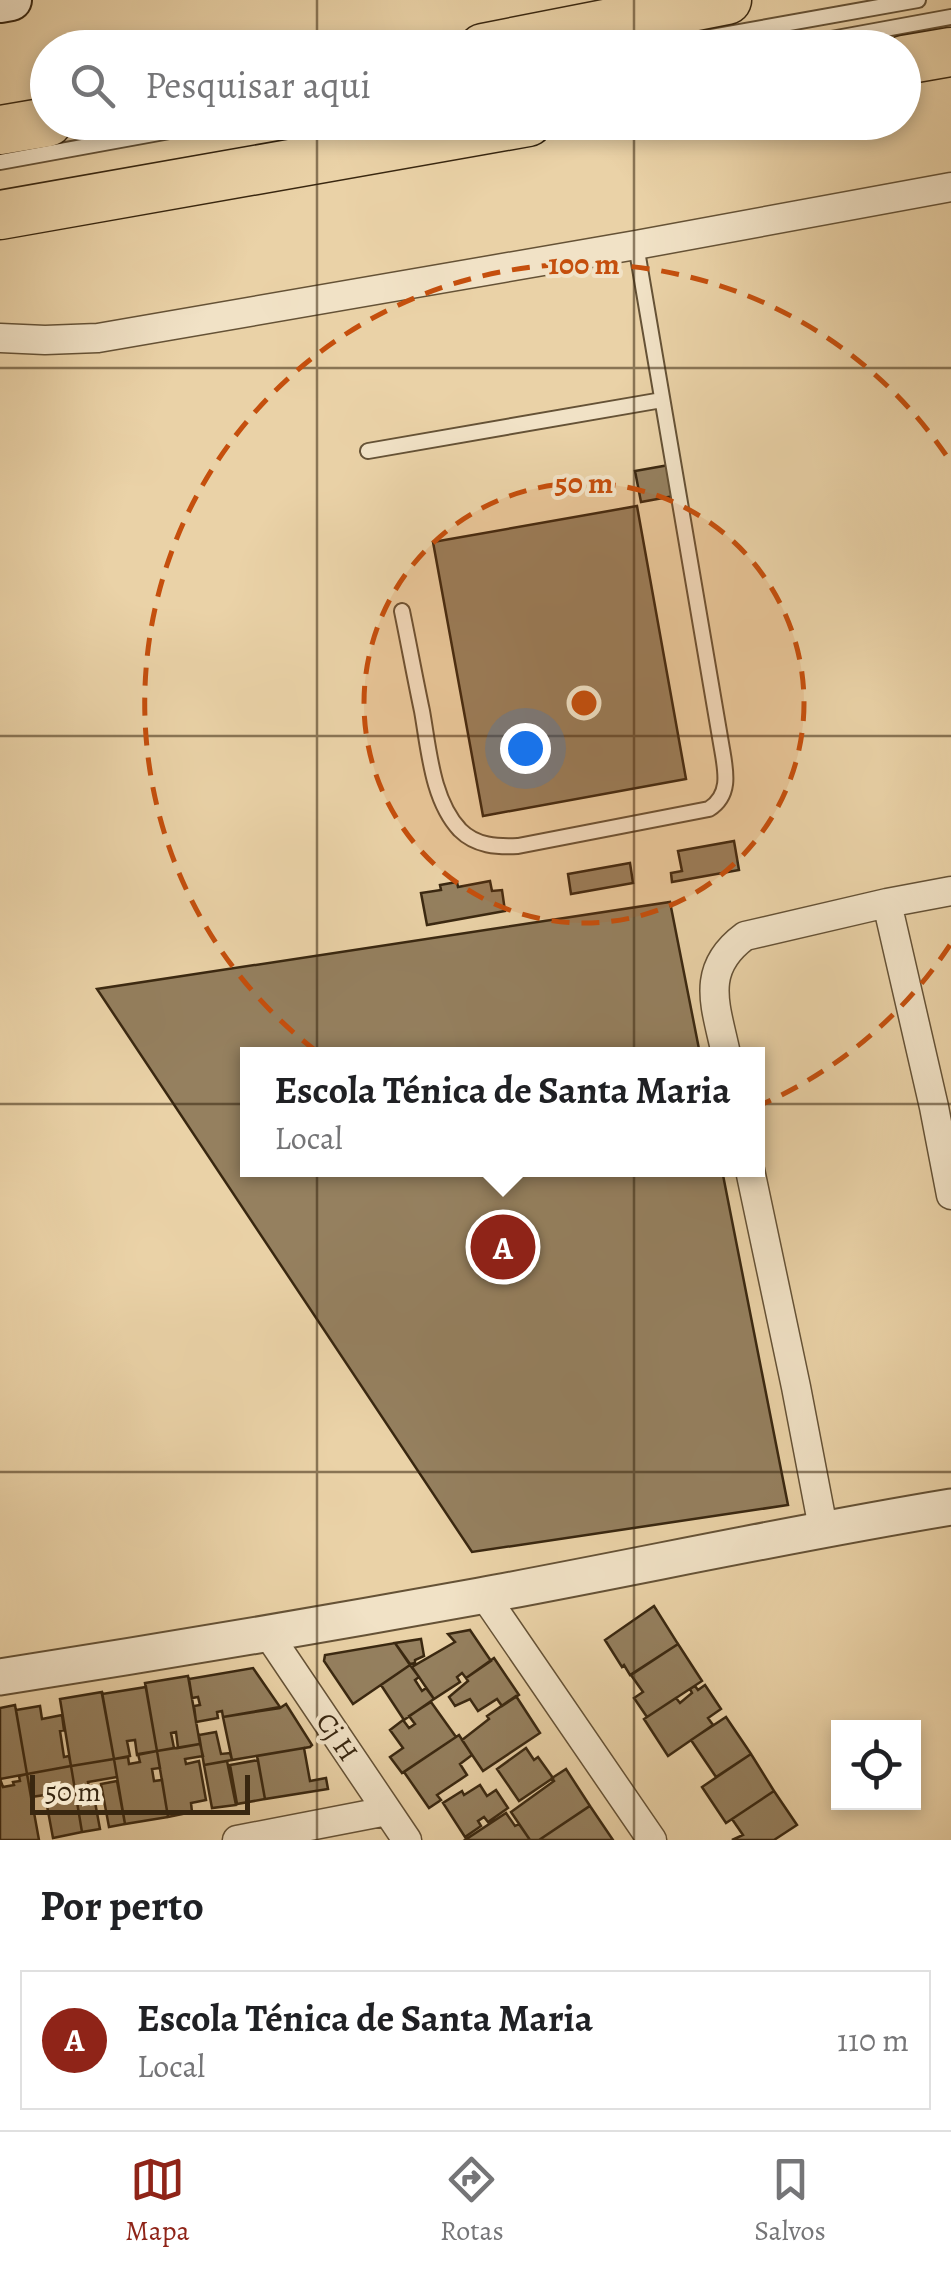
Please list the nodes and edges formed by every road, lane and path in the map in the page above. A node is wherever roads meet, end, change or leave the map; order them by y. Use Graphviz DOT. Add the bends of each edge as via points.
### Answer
graph roads {
  1 [pos="11,0"];
  2 [pos="727,0"];
  3 [pos="918,0"];
  4 [pos="0,2"];
  5 [pos="951,17"];
  6 [pos="574,30"];
  7 [pos="750,30"];
  8 [pos="880,30"];
  9 [pos="951,52"];
  10 [pos="921,57"];
  11 [pos="30,125"];
  12 [pos="0,130"];
  13 [pos="120,140"];
  14 [pos="426,140"];
  15 [pos="0,162"];
  16 [pos="951,166"];
  17 [pos="951,187"];
  18 [pos="0,215"];
  19 [pos="636,244"];
  20 [pos="0,338"];
  21 [pos="662,400"];
  22 [pos="368,451"];
  23 [pos="402,611"];
  24 [pos="951,892"];
  25 [pos="887,903"];
  26 [pos="724,1047"];
  27 [pos="942,1105"];
  28 [pos="751,1177"];
  29 [pos="951,1195"];
  30 [pos="951,1507"];
  31 [pos="823,1528"];
  32 [pos="484,1595"];
  33 [pos="268,1634"];
  34 [pos="0,1677"];
  35 [pos="387,1811"];
  36 [pos="237,1840"];
  37 [pos="407,1840"];
  38 [pos="652,1840"];
  1 -- 4 [label="main road"];
  2 -- 6 [label="highway"];
  3 -- 7 [label="lane"];
  5 -- 8 [label="lane"];
  9 -- 10 [label="highway"];
  11 -- 12 [label="highway"];
  13 -- 15 [label="lane"];
  14 -- 18 [label="highway"];
  16 -- 17 [label="street"];
  17 -- 19 [label="street"];
  19 -- 20 [label="street" via="98,338"];
  19 -- 21 [label="lane"];
  21 -- 22 [label="lane"];
  21 -- 23 [label="lane" via="724,760 720,802 518,846 476,842 460,830 436,783"];
  24 -- 25 [label="street"];
  25 -- 26 [label="street" via="744,936 728,948 714,986"];
  25 -- 27 [label="street"];
  27 -- 29 [label="street"];
  28 -- 31 [label="street"];
  30 -- 31 [label="street"];
  31 -- 32 [label="street"];
  32 -- 33 [label="street"];
  32 -- 38 [label="street"];
  33 -- 34 [label="street"];
  33 -- 35 [label="street, Cj H"];
  35 -- 36 [label="street"];
  35 -- 37 [label="street, Cj H"];
}
